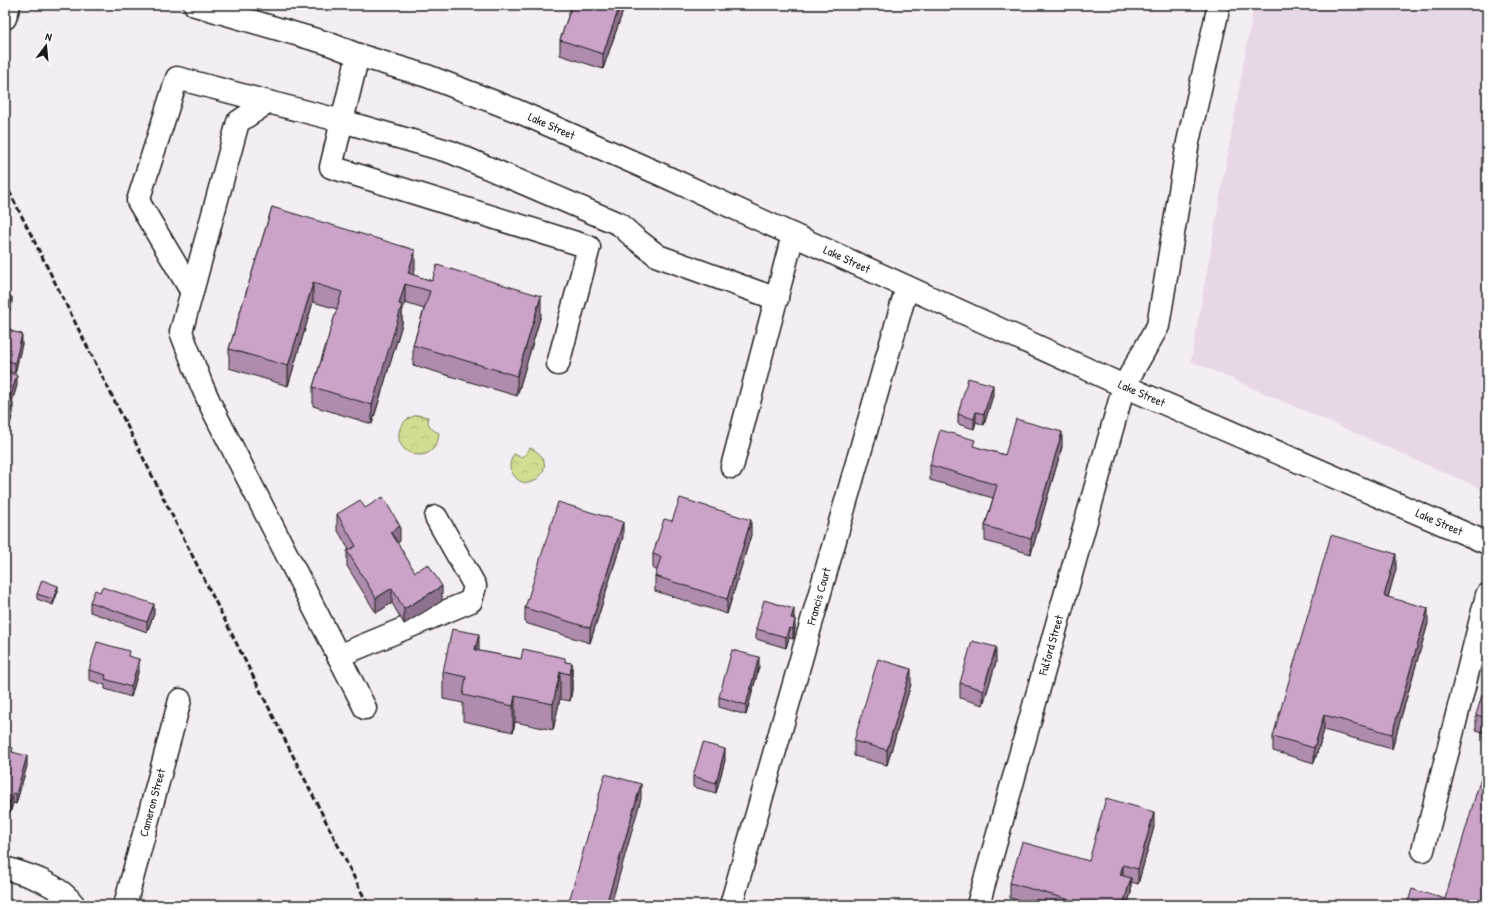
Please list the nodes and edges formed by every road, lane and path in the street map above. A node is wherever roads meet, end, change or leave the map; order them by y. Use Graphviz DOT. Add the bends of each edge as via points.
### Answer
graph roads {
  1 [pos="9,5"];
  2 [pos="195,5"];
  3 [pos="1219,5"];
  4 [pos="5,18"];
  5 [pos="358,55"];
  6 [pos="268,102"];
  7 [pos="342,121"];
  8 [pos="598,216"];
  9 [pos="793,235"];
  10 [pos="589,247"];
  11 [pos="907,287"];
  12 [pos="192,292"];
  13 [pos="776,299"];
  14 [pos="558,364"];
  15 [pos="1124,386"];
  16 [pos="732,467"];
  17 [pos="436,517"];
  18 [pos="1487,543"];
  19 [pos="1487,595"];
  20 [pos="338,656"];
  21 [pos="180,700"];
  22 [pos="365,708"];
  23 [pos="1423,850"];
  24 [pos="5,868"];
  25 [pos="74,905"];
  26 [pos="125,905"];
  27 [pos="731,905"];
  28 [pos="978,905"];
  1 -- 4 [label="street"];
  2 -- 5 [label="street, Lake Street" via="327,43"];
  3 -- 15 [label="street, Fulford Street" via="1188,142 1158,326"];
  5 -- 7 [label="street"];
  5 -- 9 [label="street, Lake Street" via="427,76 516,110"];
  6 -- 7 [label="street"];
  6 -- 12 [label="street" via="238,122"];
  6 -- 12 [label="street" via="177,78 138,201"];
  7 -- 8 [label="street" via="451,152"];
  7 -- 10 [label="street" via="331,167"];
  8 -- 10 [label="street"];
  8 -- 13 [label="street" via="619,224 658,256"];
  9 -- 11 [label="street, Lake Street"];
  9 -- 13 [label="street"];
  10 -- 14 [label="street"];
  11 -- 15 [label="street, Lake Street"];
  11 -- 27 [label="street, Francis Court"];
  12 -- 20 [label="street" via="182,332 202,386"];
  13 -- 16 [label="street"];
  15 -- 18 [label="street, Lake Street"];
  15 -- 28 [label="street, Fulford Street"];
  17 -- 20 [label="street" via="475,586 471,601"];
  19 -- 23 [label="street"];
  20 -- 22 [label="street"];
  21 -- 26 [label="street, Cameron Street"];
  24 -- 25 [label="street" via="54,887"];
}
